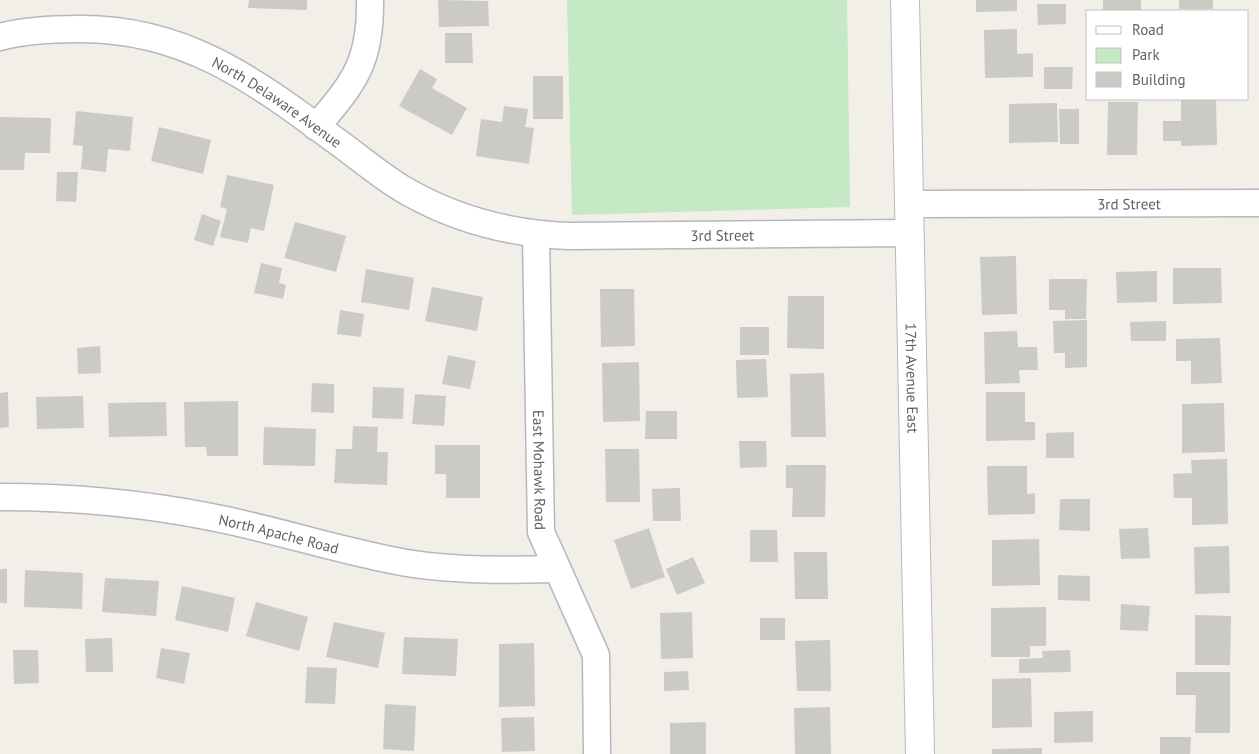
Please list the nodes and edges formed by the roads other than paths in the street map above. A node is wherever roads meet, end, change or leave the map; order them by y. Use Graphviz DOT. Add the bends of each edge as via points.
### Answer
graph roads {
  1 [pos="370,0"];
  2 [pos="905,0"];
  3 [pos="0,37"];
  4 [pos="316,127"];
  5 [pos="1259,203"];
  6 [pos="909,204"];
  7 [pos="910,233"];
  8 [pos="536,235"];
  9 [pos="0,497"];
  10 [pos="557,569"];
  11 [pos="598,754"];
  12 [pos="920,754"];
  1 -- 4 [label="street" via="368,40 360,67 346,92"];
  2 -- 6 [label="street, 17th Avenue East"];
  3 -- 4 [label="street, North Delaware Avenue" via="51,29 98,29 146,36 190,49 234,70"];
  4 -- 8 [label="street, North Delaware Avenue" via="402,188 450,213 495,228"];
  5 -- 6 [label="street, 3rd Street"];
  6 -- 7 [label="street, 17th Avenue East"];
  7 -- 8 [label="street, 3rd Street"];
  7 -- 12 [label="street, 17th Avenue East"];
  8 -- 10 [label="street, East Mohawk Road" via="541,532"];
  9 -- 10 [label="street, North Apache Road" via="126,504 210,517 350,552 415,564 491,570"];
  10 -- 11 [label="street, East Mohawk Road" via="596,655"];
}
